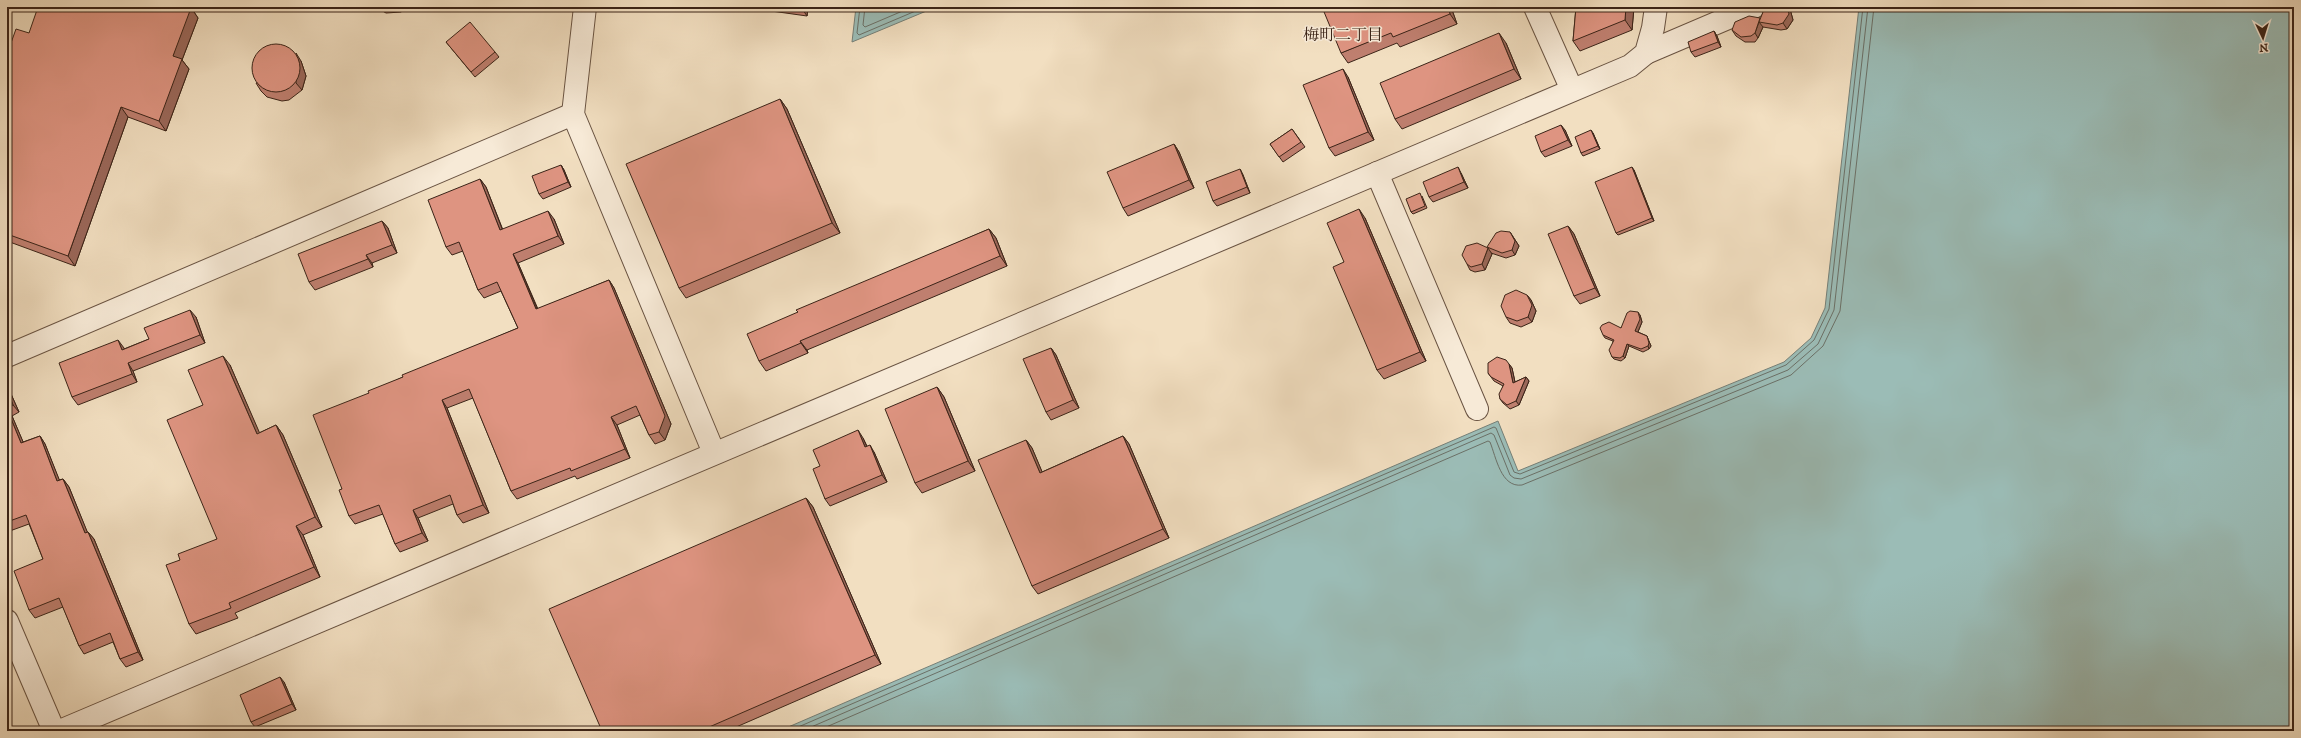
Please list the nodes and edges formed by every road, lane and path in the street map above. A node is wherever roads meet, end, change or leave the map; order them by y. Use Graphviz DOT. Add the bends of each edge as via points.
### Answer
graph roads {
  1 [pos="585,7"];
  2 [pos="1535,7"];
  3 [pos="1656,7"];
  4 [pos="1754,7"];
  5 [pos="1646,53"];
  6 [pos="1572,90"];
  7 [pos="573,114"];
  8 [pos="1377,173"];
  9 [pos="7,356"];
  10 [pos="1477,409"];
  11 [pos="714,453"];
  12 [pos="7,621"];
  13 [pos="54,731"];
  14 [pos="60,731"];
  1 -- 7 [label="street"];
  2 -- 6 [label="street"];
  3 -- 5 [label="street" via="1654,28"];
  4 -- 5 [label="street"];
  5 -- 6 [label="street" via="1630,66"];
  6 -- 8 [label="street"];
  7 -- 9 [label="street"];
  7 -- 11 [label="street"];
  8 -- 10 [label="street"];
  8 -- 11 [label="street"];
  11 -- 14 [label="street"];
  12 -- 13 [label="street"];
}
